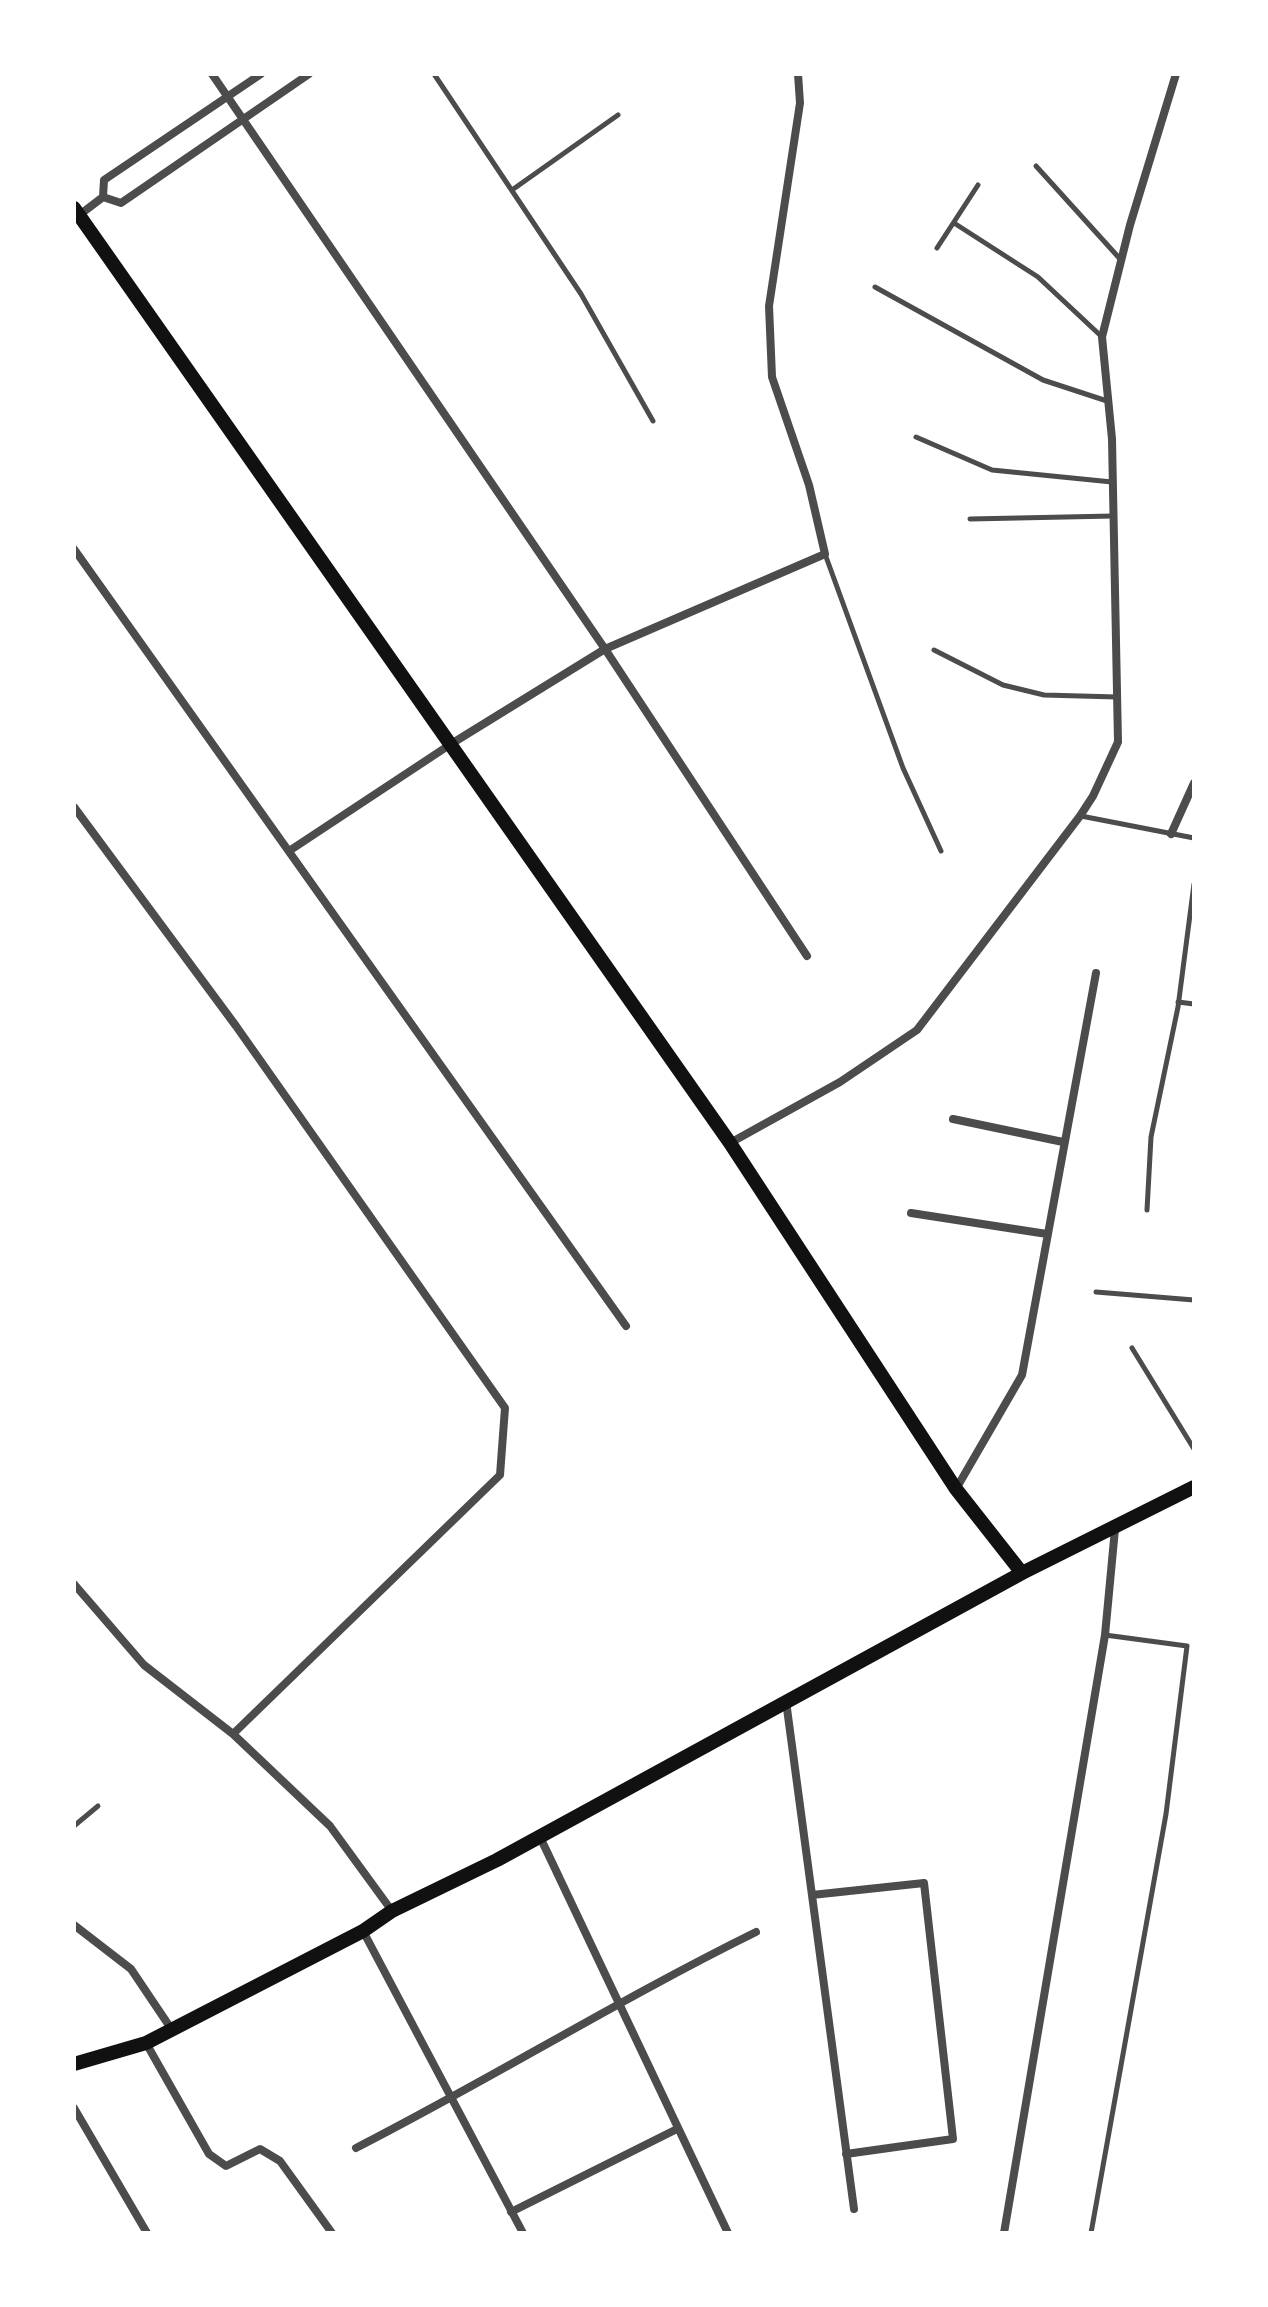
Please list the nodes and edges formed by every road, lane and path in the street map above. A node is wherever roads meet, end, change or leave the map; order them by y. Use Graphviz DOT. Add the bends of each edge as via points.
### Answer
graph roads {
  1 [pos="212,74"];
  2 [pos="261,74"];
  3 [pos="309,74"];
  4 [pos="434,74"];
  5 [pos="798,74"];
  6 [pos="1176,74"];
  7 [pos="227,97"];
  8 [pos="618,115"];
  9 [pos="243,119"];
  10 [pos="1036,166"];
  11 [pos="978,185"];
  12 [pos="512,190"];
  13 [pos="103,197"];
  14 [pos="76,214"];
  15 [pos="954,223"];
  16 [pos="937,248"];
  17 [pos="1121,260"];
  18 [pos="875,287"];
  19 [pos="1102,337"];
  20 [pos="1108,401"];
  21 [pos="653,421"];
  22 [pos="916,437"];
  23 [pos="1113,482"];
  24 [pos="1114,516"];
  25 [pos="970,519"];
  26 [pos="74,549"];
  27 [pos="825,554"];
  28 [pos="605,649"];
  29 [pos="934,650"];
  30 [pos="1118,697"];
  31 [pos="451,744"];
  32 [pos="1194,783"];
  33 [pos="74,807"];
  34 [pos="1080,816"];
  35 [pos="1171,834"];
  36 [pos="1194,838"];
  37 [pos="289,851"];
  38 [pos="941,851"];
  39 [pos="1194,884"];
  40 [pos="807,956"];
  41 [pos="1096,973"];
  42 [pos="1178,1002"];
  43 [pos="1194,1004"];
  44 [pos="953,1119"];
  45 [pos="1063,1142"];
  46 [pos="730,1143"];
  47 [pos="1147,1210"];
  48 [pos="911,1213"];
  49 [pos="1047,1234"];
  50 [pos="1096,1292"];
  51 [pos="1194,1300"];
  52 [pos="626,1326"];
  53 [pos="1132,1348"];
  54 [pos="1194,1449"];
  55 [pos="1194,1487"];
  56 [pos="956,1489"];
  57 [pos="1115,1529"];
  58 [pos="1022,1573"];
  59 [pos="74,1584"];
  60 [pos="1105,1635"];
  61 [pos="786,1701"];
  62 [pos="233,1734"];
  63 [pos="98,1806"];
  64 [pos="74,1826"];
  65 [pos="540,1837"];
  66 [pos="812,1895"];
  67 [pos="392,1911"];
  68 [pos="74,1925"];
  69 [pos="363,1931"];
  70 [pos="756,1932"];
  71 [pos="617,2002"];
  72 [pos="172,2030"];
  73 [pos="146,2043"];
  74 [pos="74,2064"];
  75 [pos="450,2099"];
  76 [pos="74,2108"];
  77 [pos="677,2129"];
  78 [pos="356,2148"];
  79 [pos="846,2154"];
  80 [pos="854,2209"];
  81 [pos="511,2212"];
  82 [pos="147,2233"];
  83 [pos="332,2233"];
  84 [pos="523,2233"];
  85 [pos="728,2233"];
  86 [pos="1004,2233"];
  87 [pos="1091,2233"];
  1 -- 7 [label="street"];
  2 -- 7 [label="street"];
  3 -- 9 [label="street"];
  4 -- 12 [label="lane"];
  5 -- 27 [label="street" via="800,103 769,306 772,377 809,485"];
  6 -- 17 [label="street"];
  7 -- 9 [label="street"];
  7 -- 13 [label="street" via="104,180"];
  8 -- 12 [label="lane"];
  9 -- 13 [label="street" via="121,203"];
  9 -- 28 [label="street"];
  10 -- 17 [label="lane"];
  11 -- 15 [label="lane"];
  12 -- 21 [label="lane" via="581,294"];
  13 -- 14 [label="street"];
  14 -- 31 [label="main road"];
  15 -- 16 [label="lane"];
  15 -- 19 [label="lane" via="1038,277"];
  17 -- 19 [label="street"];
  18 -- 20 [label="lane" via="1043,380"];
  19 -- 20 [label="street"];
  20 -- 23 [label="street"];
  22 -- 23 [label="lane" via="992,470"];
  23 -- 24 [label="street"];
  24 -- 25 [label="lane"];
  24 -- 30 [label="street"];
  26 -- 37 [label="street"];
  27 -- 28 [label="street"];
  27 -- 38 [label="lane" via="903,768"];
  28 -- 31 [label="street"];
  28 -- 40 [label="street"];
  29 -- 30 [label="lane" via="1003,685 1044,695"];
  30 -- 34 [label="street" via="1118,742"];
  31 -- 37 [label="street"];
  31 -- 46 [label="main road"];
  32 -- 35 [label="street"];
  33 -- 62 [label="street" via="236,1026 505,1408 500,1475"];
  34 -- 35 [label="lane"];
  34 -- 46 [label="street" via="917,1030 840,1082"];
  35 -- 36 [label="lane"];
  37 -- 52 [label="street"];
  39 -- 42 [label="lane"];
  41 -- 45 [label="street"];
  42 -- 43 [label="lane"];
  42 -- 47 [label="lane" via="1151,1137"];
  44 -- 45 [label="street"];
  45 -- 49 [label="street"];
  46 -- 56 [label="main road"];
  48 -- 49 [label="street"];
  49 -- 56 [label="street" via="1022,1375"];
  50 -- 51 [label="lane"];
  53 -- 54 [label="lane"];
  55 -- 57 [label="main road"];
  56 -- 58 [label="main road"];
  57 -- 58 [label="main road"];
  57 -- 60 [label="street"];
  58 -- 61 [label="main road"];
  59 -- 62 [label="street" via="144,1665"];
  60 -- 86 [label="street"];
  60 -- 87 [label="lane" via="1187,1646 1166,1814"];
  61 -- 65 [label="main road"];
  61 -- 66 [label="street"];
  62 -- 67 [label="street" via="330,1826"];
  63 -- 64 [label="lane"];
  65 -- 67 [label="main road"];
  65 -- 71 [label="street"];
  66 -- 79 [label="street"];
  66 -- 79 [label="street" via="924,1883 953,2139"];
  67 -- 69 [label="main road"];
  68 -- 72 [label="street" via="131,1969"];
  69 -- 72 [label="main road"];
  69 -- 75 [label="street"];
  70 -- 71 [label="street"];
  71 -- 75 [label="street"];
  71 -- 77 [label="street"];
  72 -- 73 [label="main road"];
  73 -- 74 [label="main road"];
  73 -- 83 [label="street" via="209,2154 226,2166 260,2149 280,2161"];
  75 -- 78 [label="street"];
  75 -- 81 [label="street"];
  76 -- 82 [label="street"];
  77 -- 81 [label="street"];
  77 -- 85 [label="street"];
  79 -- 80 [label="street"];
  81 -- 84 [label="street"];
}
